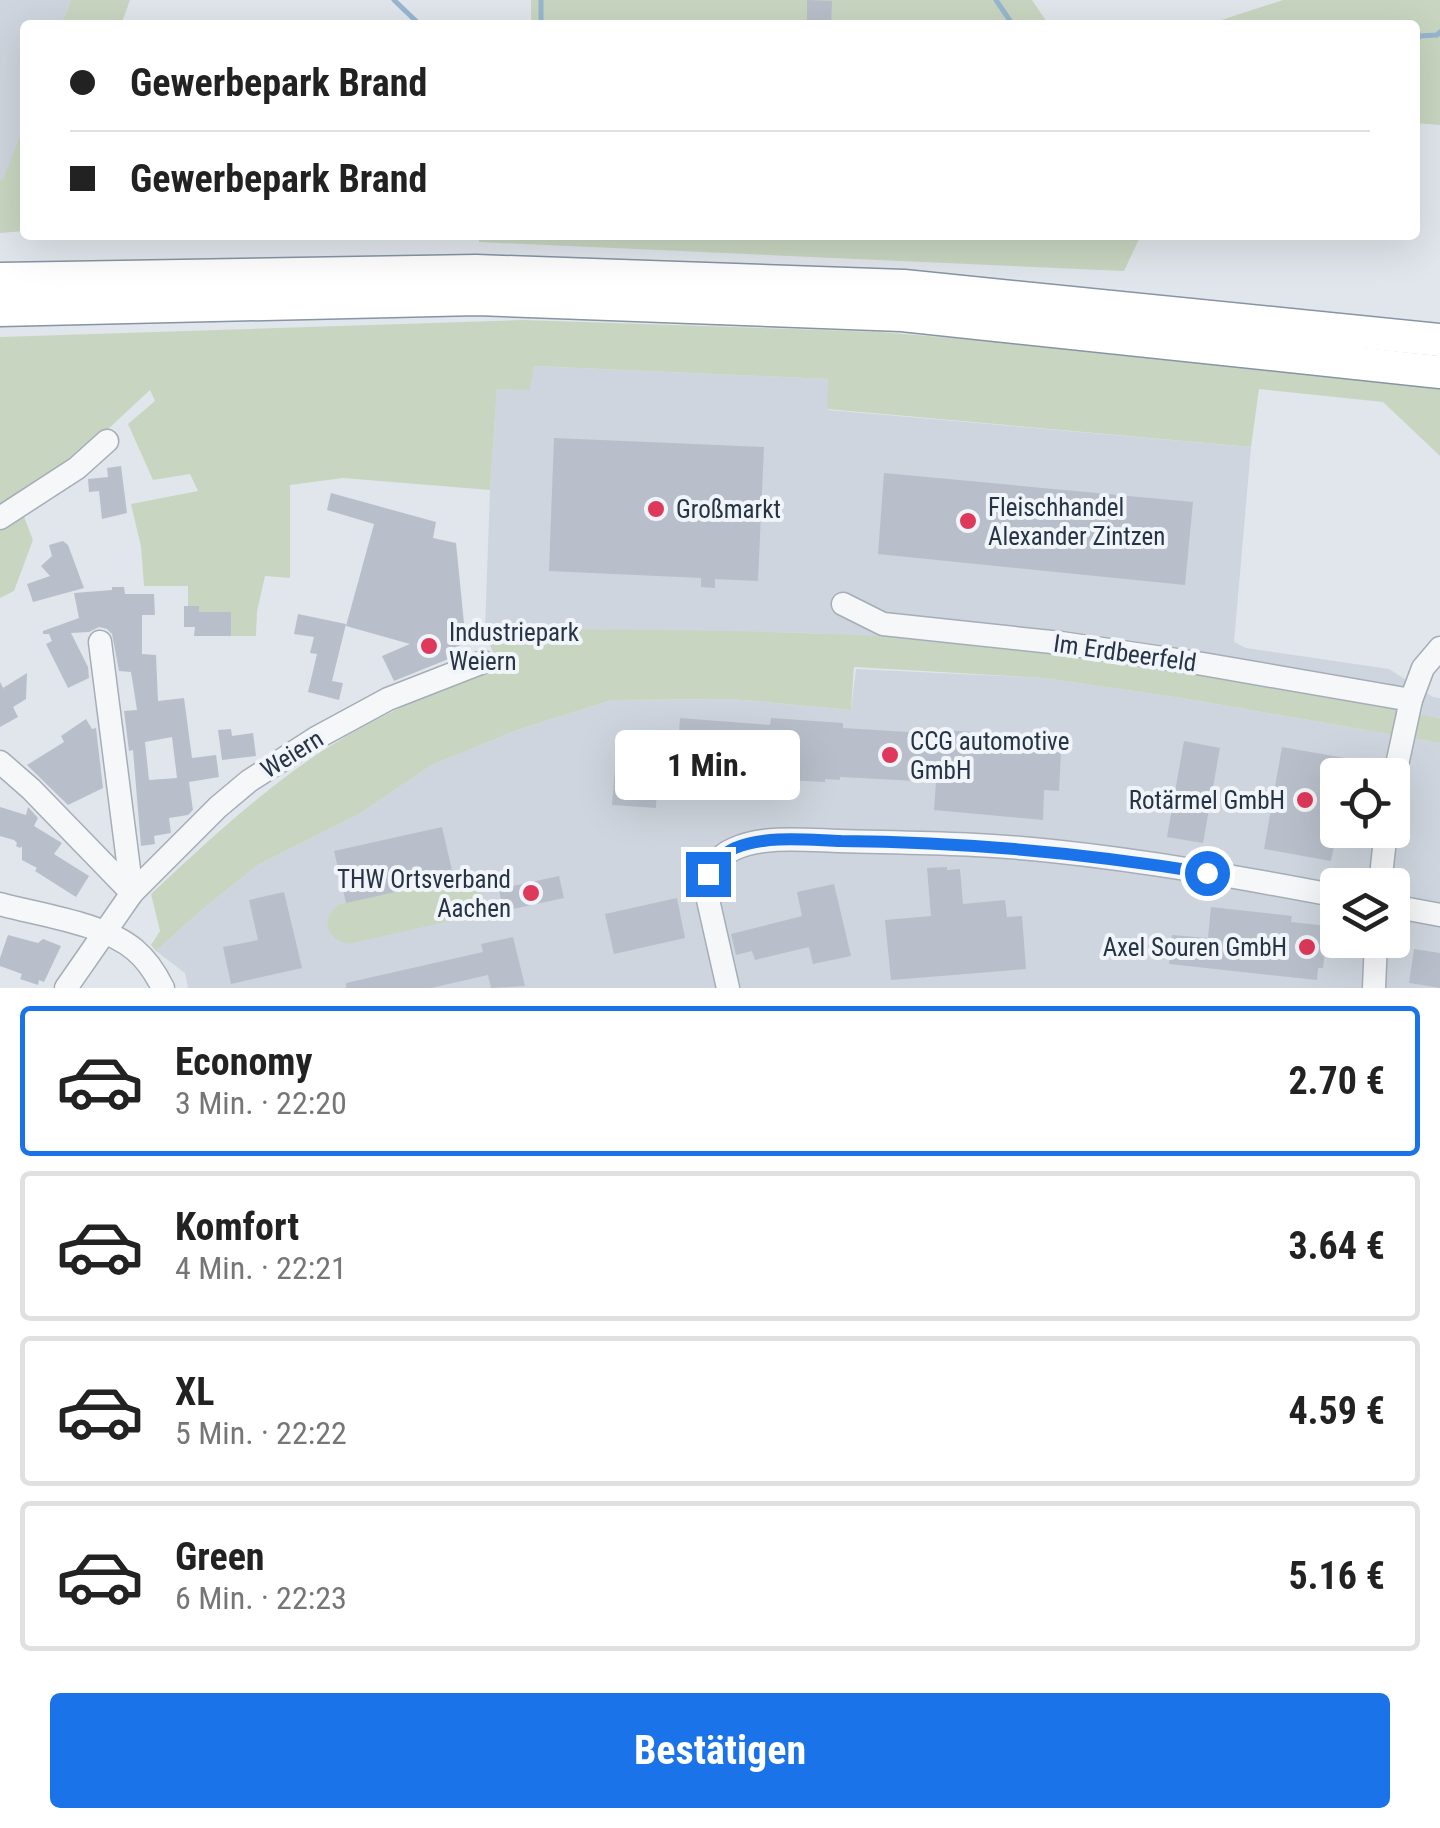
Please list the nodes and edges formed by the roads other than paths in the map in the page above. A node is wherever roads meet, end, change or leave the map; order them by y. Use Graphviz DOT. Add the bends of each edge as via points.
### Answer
graph roads {
  1 [pos="0,280"];
  2 [pos="0,310"];
  3 [pos="1440,340"];
  4 [pos="1440,372"];
  5 [pos="107,440"];
  6 [pos="0,518"];
  7 [pos="842,604"];
  8 [pos="100,642"];
  9 [pos="1440,648"];
  10 [pos="483,662"];
  11 [pos="1411,700"];
  12 [pos="1398,758"];
  13 [pos="0,762"];
  14 [pos="132,893"];
  15 [pos="1320,893"];
  16 [pos="0,904"];
  17 [pos="1410,909"];
  18 [pos="1440,914"];
  19 [pos="105,932"];
  20 [pos="1375,958"];
  21 [pos="66,988"];
  22 [pos="163,988"];
  23 [pos="728,988"];
  24 [pos="1374,988"];
  1 -- 3 [label="highway" via="476,270 904,286"];
  2 -- 4 [label="highway" via="477,299 902,315"];
  5 -- 6 [label="street"];
  7 -- 11 [label="street, Im Erdbeerfeld" via="883,624 1061,643"];
  8 -- 14 [label="street"];
  9 -- 11 [label="street" via="1423,668"];
  10 -- 14 [label="street, Weiern" via="388,700 249,781"];
  11 -- 12 [label="street"];
  13 -- 14 [label="street"];
  14 -- 19 [label="street, Weiern"];
  15 -- 23 [label="street" via="1049,850 766,842 735,848 708,874"];
  16 -- 19 [label="street"];
  17 -- 18 [label="street"];
  19 -- 21 [label="street, Weiern"];
  19 -- 22 [label="street" via="135,950"];
  20 -- 24 [label="street"];
}
